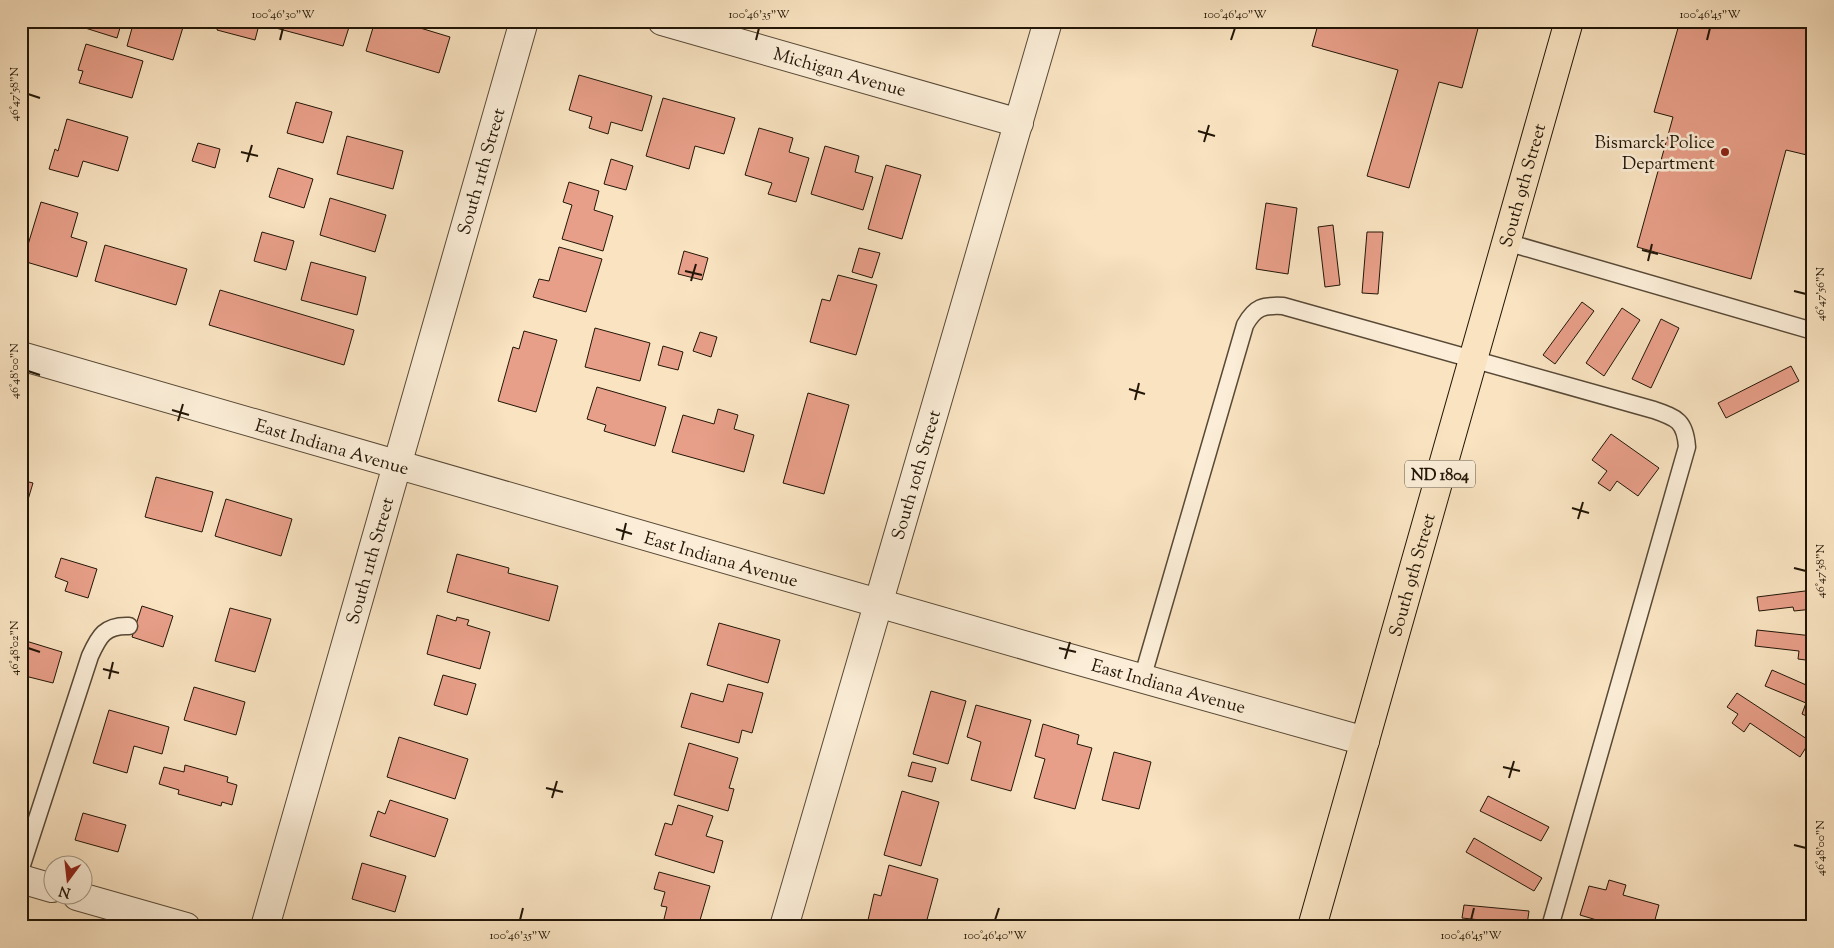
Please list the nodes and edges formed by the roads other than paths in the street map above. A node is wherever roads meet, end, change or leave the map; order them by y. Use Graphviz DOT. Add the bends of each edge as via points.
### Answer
graph roads {
  1 [pos="524,21"];
  2 [pos="662,21"];
  3 [pos="1048,21"];
  4 [pos="1569,21"];
  5 [pos="1019,123"];
  6 [pos="1506,242"];
  7 [pos="1813,331"];
  8 [pos="21,356"];
  9 [pos="1472,359"];
  10 [pos="396,466"];
  11 [pos="879,604"];
  12 [pos="129,626"];
  13 [pos="1142,679"];
  14 [pos="1365,741"];
  15 [pos="21,868"];
  16 [pos="21,880"];
  17 [pos="42,885"];
  18 [pos="92,900"];
  19 [pos="186,927"];
  20 [pos="265,927"];
  21 [pos="784,927"];
  22 [pos="1312,927"];
  23 [pos="1550,927"];
  1 -- 10 [label="street, South 11th Street"];
  2 -- 5 [label="street, Michigan Avenue"];
  3 -- 5 [label="street, South 10th Street"];
  4 -- 6 [label="main road, South 9th Street / ND 1804"];
  5 -- 11 [label="street, South 10th Street"];
  6 -- 7 [label="lane"];
  6 -- 9 [label="main road, South 9th Street / ND 1804"];
  8 -- 10 [label="street, East Indiana Avenue"];
  9 -- 13 [label="lane" via="1283,306 1260,307 1251,314 1245,325"];
  9 -- 14 [label="main road, South 9th Street / ND 1804"];
  9 -- 23 [label="lane" via="1668,415 1680,421 1686,433 1687,447"];
  10 -- 11 [label="street, East Indiana Avenue"];
  10 -- 20 [label="street, South 11th Street"];
  11 -- 13 [label="street, East Indiana Avenue"];
  11 -- 21 [label="street, South 10th Street"];
  12 -- 15 [label="lane" via="117,625 107,630 90,656"];
  13 -- 14 [label="street, East Indiana Avenue"];
  14 -- 22 [label="main road, South 9th Street / ND 1804"];
  16 -- 17 [label="street"];
  18 -- 19 [label="street"];
}
